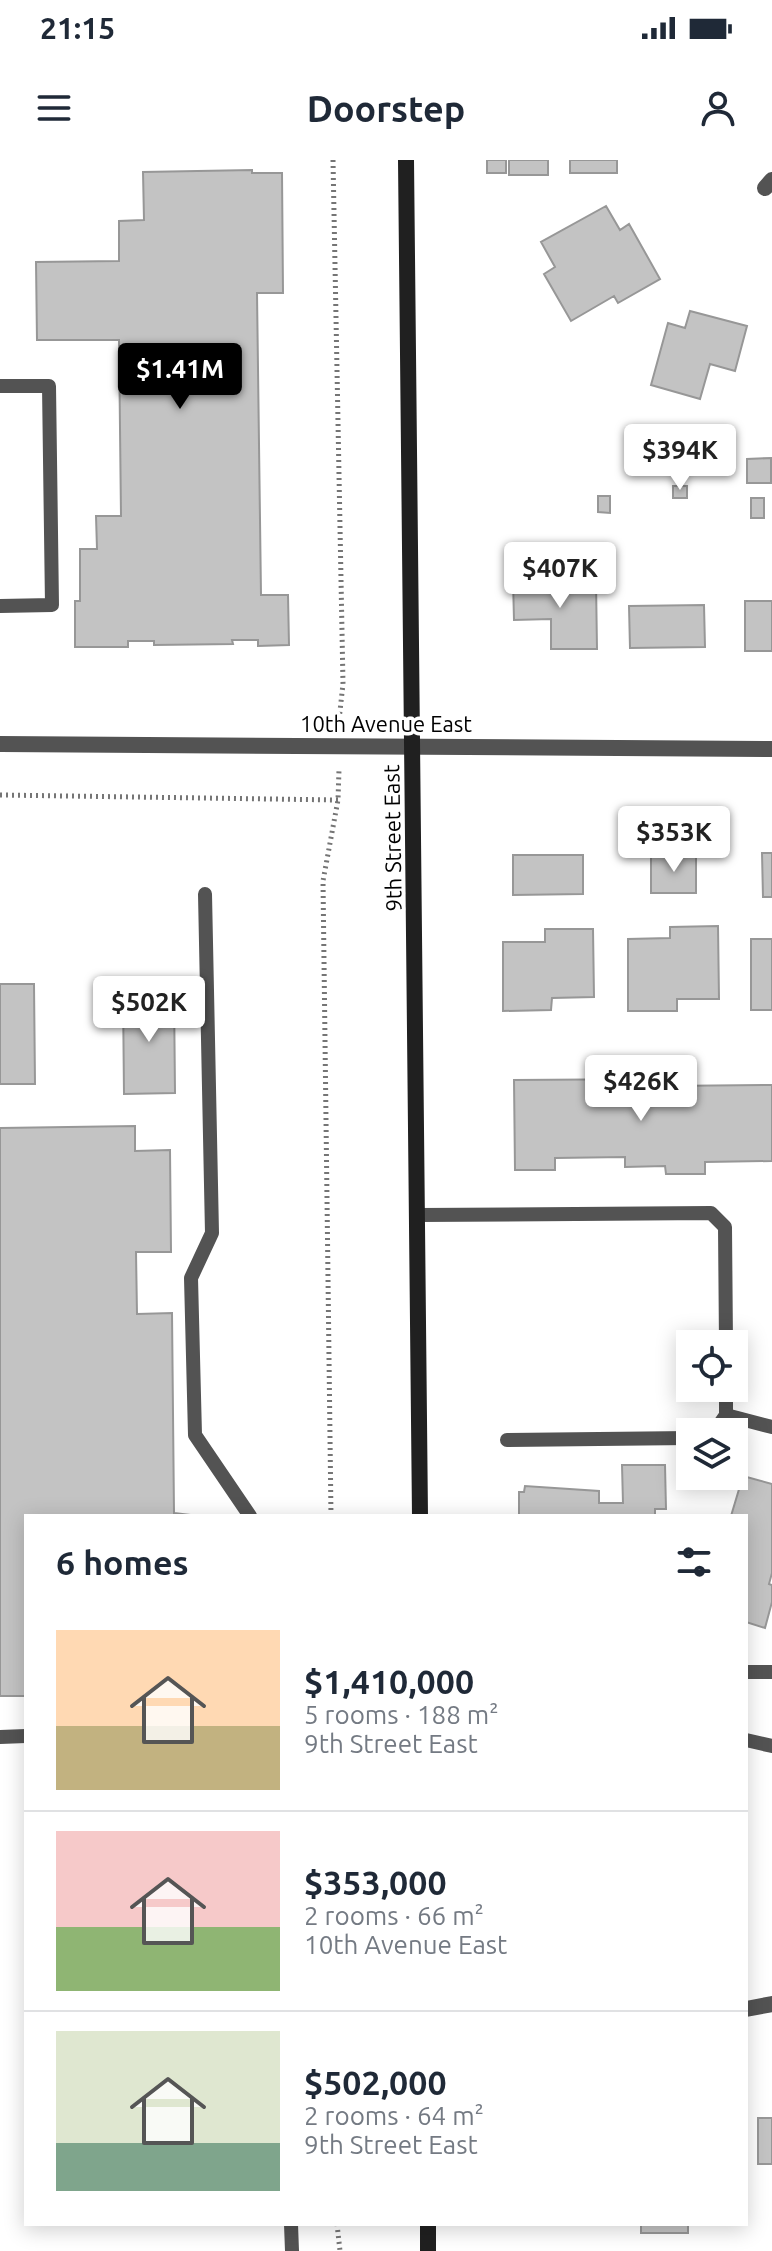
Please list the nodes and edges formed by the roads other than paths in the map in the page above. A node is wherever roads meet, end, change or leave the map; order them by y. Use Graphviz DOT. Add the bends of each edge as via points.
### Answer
graph roads {
  1 [pos="406,160"];
  2 [pos="0,386"];
  3 [pos="0,606"];
  4 [pos="0,744"];
  5 [pos="413,745"];
  6 [pos="772,749"];
  7 [pos="205,894"];
  8 [pos="419,1215"];
  9 [pos="726,1330"];
  10 [pos="726,1402"];
  11 [pos="726,1415"];
  12 [pos="724,1418"];
  13 [pos="772,1427"];
  14 [pos="676,1438"];
  15 [pos="507,1440"];
  16 [pos="249,1514"];
  17 [pos="420,1514"];
  18 [pos="748,1672"];
  19 [pos="772,1672"];
  20 [pos="24,1736"];
  21 [pos="0,1737"];
  22 [pos="748,1740"];
  23 [pos="772,1746"];
  24 [pos="772,2004"];
  25 [pos="748,2009"];
  26 [pos="291,2226"];
  27 [pos="428,2226"];
  28 [pos="292,2251"];
  29 [pos="428,2251"];
  1 -- 5 [label="main road, 9th Street East"];
  2 -- 3 [label="lane" via="49,386 52,605"];
  4 -- 5 [label="street, 10th Avenue East"];
  5 -- 6 [label="street, 10th Avenue East"];
  5 -- 8 [label="main road, 9th Street East"];
  7 -- 16 [label="lane" via="212,1233 191,1278 195,1435"];
  8 -- 9 [label="lane" via="711,1213 725,1227"];
  8 -- 17 [label="main road, 9th Street East"];
  10 -- 11 [label="lane"];
  11 -- 12 [label="lane"];
  11 -- 13 [label="lane"];
  14 -- 15 [label="lane"];
  18 -- 19 [label="lane"];
  20 -- 21 [label="lane"];
  22 -- 23 [label="lane"];
  24 -- 25 [label="street"];
  26 -- 28 [label="lane"];
  27 -- 29 [label="main road"];
}
